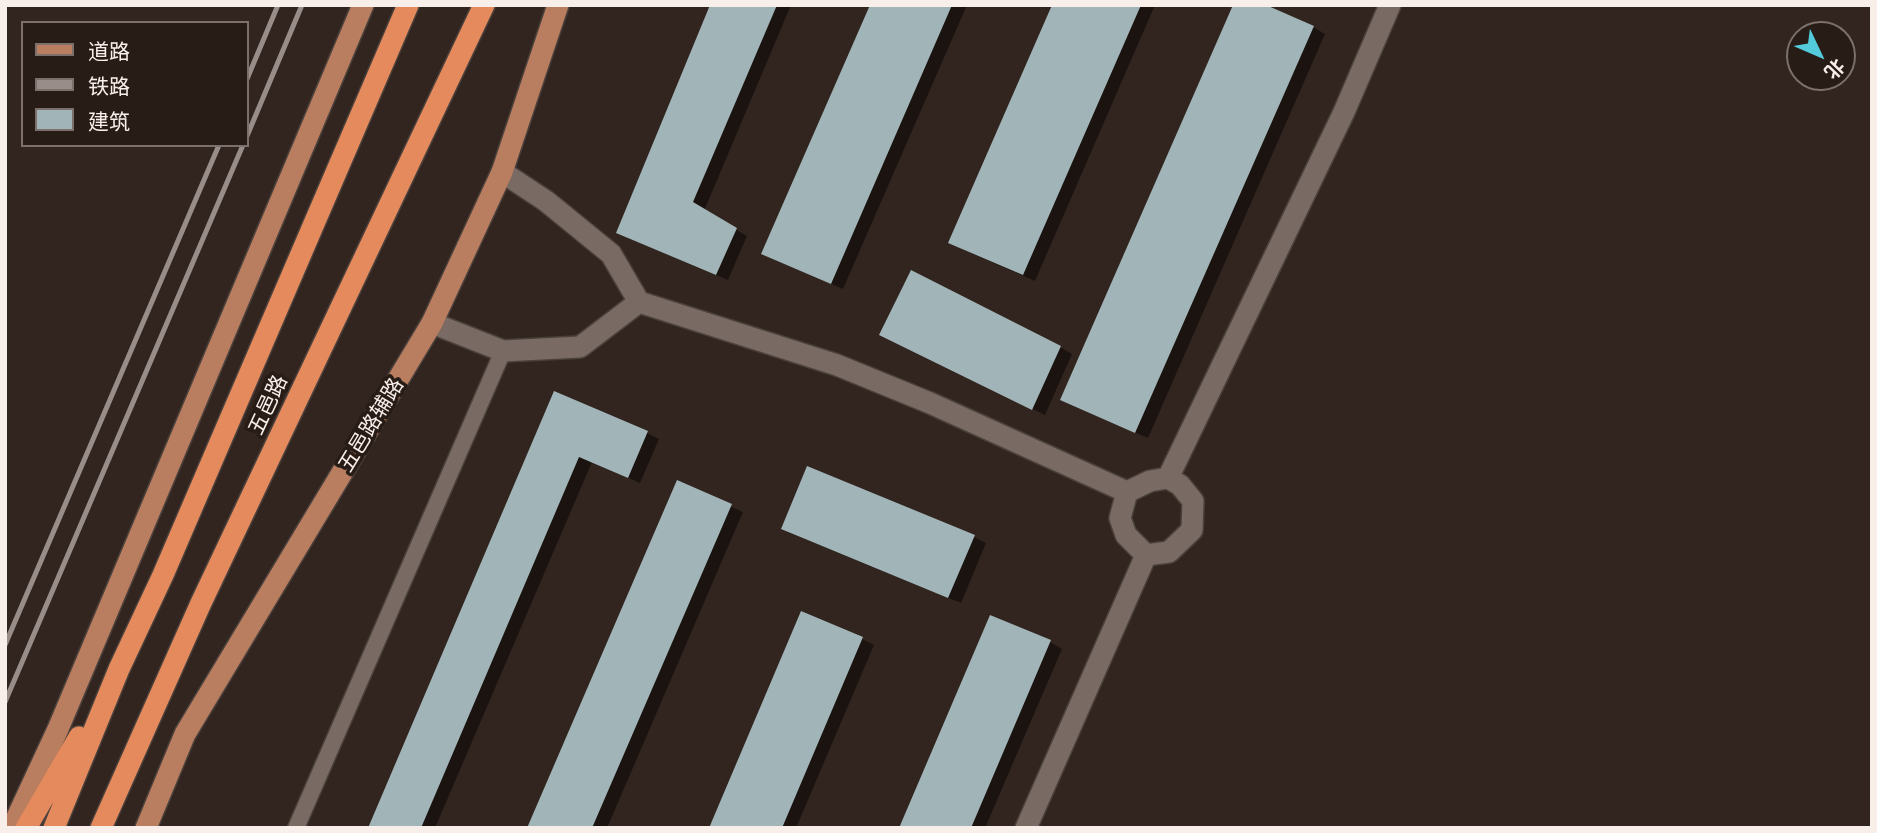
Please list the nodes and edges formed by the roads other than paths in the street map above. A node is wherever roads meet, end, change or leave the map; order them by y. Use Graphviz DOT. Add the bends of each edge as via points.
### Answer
graph roads {
  1 [pos="363,5"];
  2 [pos="408,5"];
  3 [pos="484,5"];
  4 [pos="558,5"];
  5 [pos="1390,5"];
  6 [pos="502,172"];
  7 [pos="639,302"];
  8 [pos="432,323"];
  9 [pos="503,351"];
  10 [pos="1168,478"];
  11 [pos="1127,492"];
  12 [pos="1146,555"];
  13 [pos="119,669"];
  14 [pos="133,757"];
  15 [pos="12,828"];
  16 [pos="26,828"];
  17 [pos="54,828"];
  18 [pos="101,828"];
  19 [pos="113,828"];
  20 [pos="146,828"];
  21 [pos="296,828"];
  22 [pos="1026,828"];
  1 -- 15 [label="main road" via="58,730"];
  2 -- 13 [label="highway, 五邑路"];
  3 -- 14 [label="highway, 五邑路" via="201,603"];
  4 -- 6 [label="main road, 五邑路辅路"];
  5 -- 10 [label="street"];
  6 -- 7 [label="street" via="611,254"];
  6 -- 8 [label="main road, 五邑路辅路"];
  7 -- 9 [label="street" via="580,347"];
  7 -- 11 [label="street" via="837,365"];
  8 -- 9 [label="street"];
  8 -- 20 [label="main road, 五邑路辅路" via="185,734"];
  9 -- 21 [label="lane"];
  10 -- 11 [label="street"];
  10 -- 12 [label="street" via="1193,501 1192,530 1169,552"];
  11 -- 12 [label="street" via="1120,519 1126,535"];
  12 -- 22 [label="street"];
  13 -- 16 [label="highway"];
  13 -- 17 [label="highway, 五邑路"];
  14 -- 18 [label="highway, 五邑路"];
  14 -- 19 [label="highway"];
}
